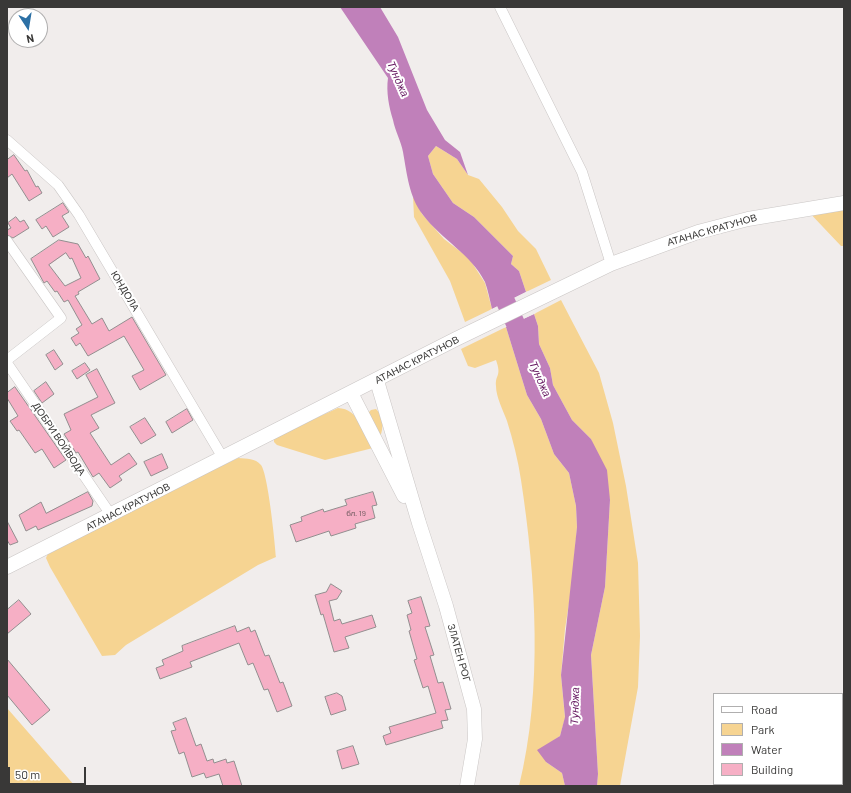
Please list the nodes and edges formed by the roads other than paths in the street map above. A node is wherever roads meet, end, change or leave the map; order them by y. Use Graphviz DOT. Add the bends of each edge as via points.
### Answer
graph roads {
  1 [pos="500,7"];
  2 [pos="7,140"];
  3 [pos="844,202"];
  4 [pos="7,241"];
  5 [pos="611,264"];
  6 [pos="7,362"];
  7 [pos="377,380"];
  8 [pos="352,393"];
  9 [pos="224,458"];
  10 [pos="110,515"];
  11 [pos="418,523"];
  12 [pos="7,567"];
  13 [pos="467,786"];
  1 -- 5 [label="street" via="582,172"];
  2 -- 9 [label="street, ЮНДОЛА" via="58,185 79,214"];
  3 -- 5 [label="main road, АТАНАС КРАТУНОВ" via="748,219 698,232"];
  4 -- 6 [label="street, ДОБРИ ВОЙВОДА" via="61,318"];
  5 -- 7 [label="main road, АТАНАС КРАТУНОВ"];
  6 -- 10 [label="street, ДОБРИ ВОЙВОДА"];
  7 -- 8 [label="main road, АТАНАС КРАТУНОВ"];
  7 -- 11 [label="main road, ЗЛАТЕН РОГ"];
  8 -- 9 [label="main road, АТАНАС КРАТУНОВ"];
  8 -- 11 [label="main road, ЗЛАТЕН РОГ"];
  9 -- 10 [label="main road, АТАНАС КРАТУНОВ"];
  10 -- 12 [label="main road, АТАНАС КРАТУНОВ"];
  11 -- 13 [label="main road, ЗЛАТЕН РОГ" via="446,606 474,709 475,739"];
}
